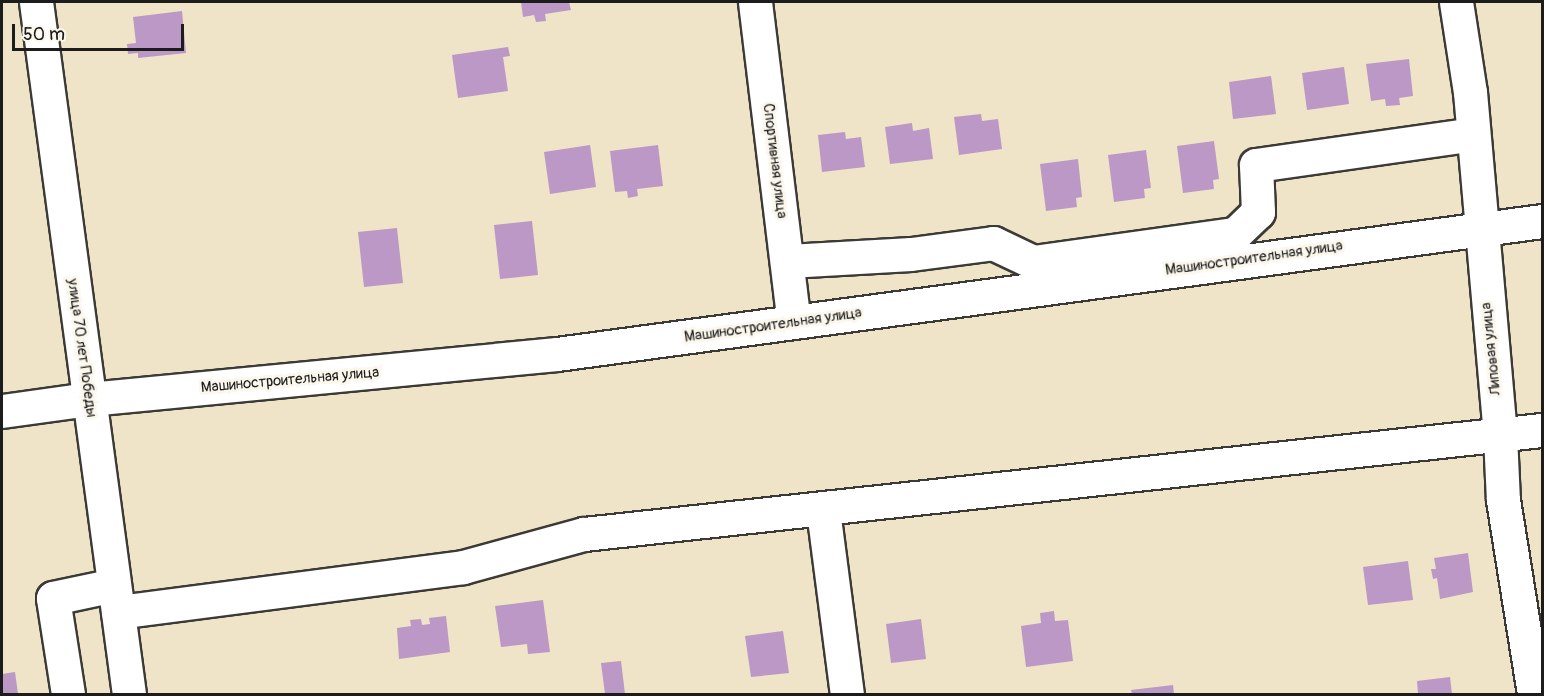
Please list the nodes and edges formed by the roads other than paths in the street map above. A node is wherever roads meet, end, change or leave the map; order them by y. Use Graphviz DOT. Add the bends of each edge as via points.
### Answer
graph roads {
  1 [pos="36,2"];
  2 [pos="755,2"];
  3 [pos="1456,2"];
  4 [pos="1473,134"];
  5 [pos="1542,221"];
  6 [pos="1480,227"];
  7 [pos="788,261"];
  8 [pos="794,322"];
  9 [pos="89,399"];
  10 [pos="2,411"];
  11 [pos="1542,430"];
  12 [pos="1500,435"];
  13 [pos="823,510"];
  14 [pos="116,599"];
  15 [pos="68,694"];
  16 [pos="129,694"];
  17 [pos="847,694"];
  18 [pos="1534,694"];
  1 -- 9 [label="street, улица 70 лет Победы"];
  2 -- 7 [label="street, Спортивная улица"];
  3 -- 4 [label="street, Липовая улица"];
  4 -- 6 [label="street, Липовая улица"];
  4 -- 7 [label="street" via="1256,165 1258,212 1235,234 1033,262 993,243 911,254"];
  5 -- 6 [label="street, Машиностроительная улица"];
  6 -- 8 [label="street, Машиностроительная улица"];
  6 -- 12 [label="street, Липовая улица"];
  7 -- 8 [label="street, Спортивная улица"];
  8 -- 9 [label="street, Машиностроительная улица" via="557,354"];
  9 -- 10 [label="street, Машиностроительная улица"];
  9 -- 14 [label="street, улица 70 лет Победы"];
  11 -- 12 [label="street"];
  12 -- 13 [label="street"];
  12 -- 18 [label="street, Липовая улица" via="1503,500"];
  13 -- 14 [label="street" via="584,534 463,567"];
  13 -- 17 [label="street"];
  14 -- 15 [label="street" via="53,598"];
  14 -- 16 [label="street, улица 70 лет Победы"];
}
